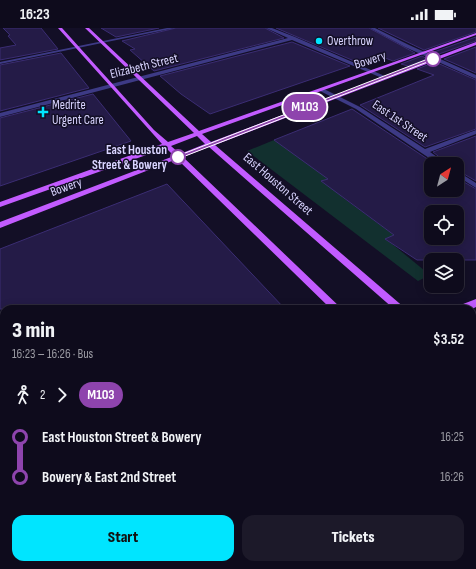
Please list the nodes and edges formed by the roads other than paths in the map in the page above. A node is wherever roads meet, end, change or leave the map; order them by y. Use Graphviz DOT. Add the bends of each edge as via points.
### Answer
graph roads {
  1 [pos="60,28"];
  2 [pos="87,28"];
  3 [pos="173,28"];
  4 [pos="268,28"];
  5 [pos="372,28"];
  6 [pos="476,34"];
  7 [pos="293,38"];
  8 [pos="102,42"];
  9 [pos="476,43"];
  10 [pos="78,48"];
  11 [pos="424,53"];
  12 [pos="434,58"];
  13 [pos="0,64"];
  14 [pos="372,72"];
  15 [pos="384,77"];
  16 [pos="476,77"];
  17 [pos="139,78"];
  18 [pos="112,86"];
  19 [pos="322,90"];
  20 [pos="335,96"];
  21 [pos="0,114"];
  22 [pos="476,132"];
  23 [pos="198,134"];
  24 [pos="209,144"];
  25 [pos="166,145"];
  26 [pos="425,152"];
  27 [pos="178,157"];
  28 [pos="432,157"];
  29 [pos="464,178"];
  30 [pos="476,186"];
  31 [pos="0,205"];
  32 [pos="0,225"];
  33 [pos="333,305"];
  34 [pos="396,305"];
  1 -- 10 [label="main road"];
  2 -- 8 [label="main road, East Houston Street"];
  3 -- 8 [label="street"];
  4 -- 7 [label="street"];
  5 -- 11 [label="street"];
  6 -- 11 [label="main road, Bowery"];
  7 -- 14 [label="street"];
  7 -- 17 [label="street, Elizabeth Street"];
  8 -- 10 [label="street"];
  8 -- 17 [label="main road, East Houston Street"];
  9 -- 12 [label="main road, Bowery"];
  10 -- 13 [label="street"];
  10 -- 18 [label="main road"];
  11 -- 12 [label="street"];
  11 -- 14 [label="main road, Bowery"];
  12 -- 15 [label="main road, Bowery"];
  12 -- 16 [label="street"];
  14 -- 15 [label="street"];
  14 -- 19 [label="main road, Bowery"];
  15 -- 20 [label="main road, Bowery"];
  17 -- 18 [label="street, Elizabeth Street"];
  17 -- 23 [label="main road, East Houston Street"];
  18 -- 21 [label="street, Elizabeth Street"];
  18 -- 25 [label="main road"];
  19 -- 20 [label="street, East 1st Street"];
  19 -- 23 [label="main road, Bowery"];
  20 -- 24 [label="main road, Bowery"];
  20 -- 26 [label="street, East 1st Street"];
  22 -- 26 [label="street"];
  23 -- 24 [label="main road, East Houston Street"];
  23 -- 25 [label="main road, Bowery"];
  24 -- 27 [label="main road, Bowery"];
  24 -- 34 [label="main road, East Houston Street"];
  25 -- 27 [label="main road"];
  25 -- 31 [label="main road, Bowery"];
  26 -- 28 [label="street, East 1st Street"];
  27 -- 32 [label="main road, Bowery"];
  27 -- 33 [label="main road"];
  29 -- 30 [label="street"];
}
